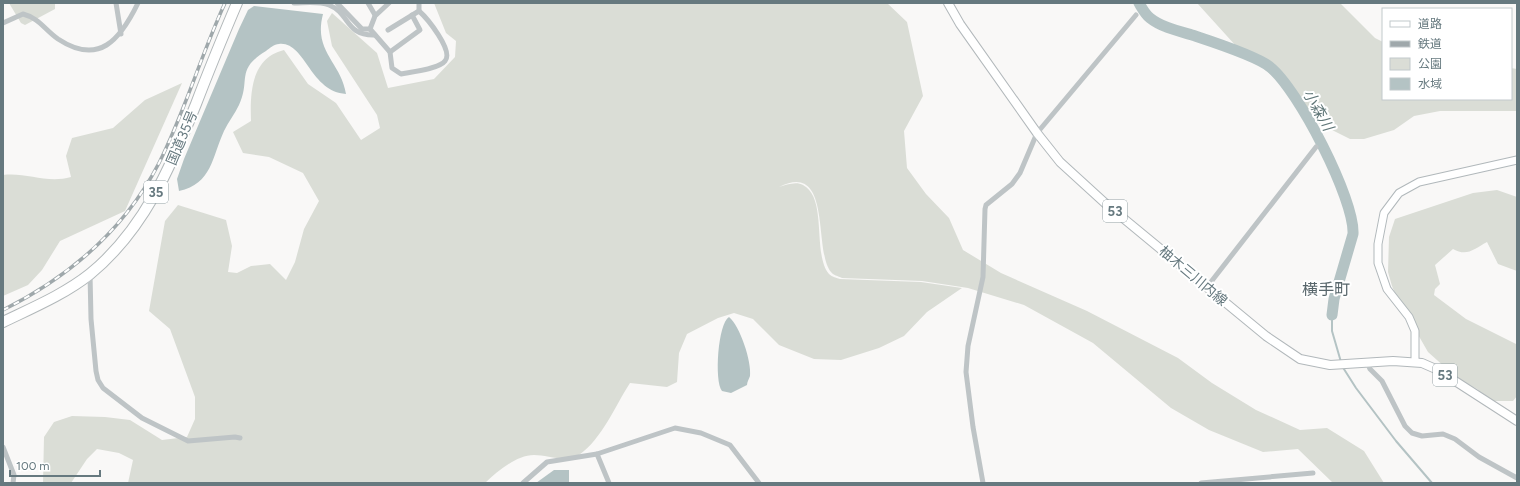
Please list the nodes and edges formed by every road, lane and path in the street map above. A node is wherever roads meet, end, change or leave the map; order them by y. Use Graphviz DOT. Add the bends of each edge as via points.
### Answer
graph roads {
  1 [pos="116,3"];
  2 [pos="138,3"];
  3 [pos="237,3"];
  4 [pos="294,3"];
  5 [pos="337,3"];
  6 [pos="368,3"];
  7 [pos="389,3"];
  8 [pos="419,3"];
  9 [pos="948,3"];
  10 [pos="419,11"];
  11 [pos="375,15"];
  12 [pos="412,15"];
  13 [pos="1136,15"];
  14 [pos="3,23"];
  15 [pos="370,29"];
  16 [pos="388,30"];
  17 [pos="121,34"];
  18 [pos="375,35"];
  19 [pos="390,52"];
  20 [pos="1037,133"];
  21 [pos="1316,147"];
  22 [pos="1517,160"];
  23 [pos="90,274"];
  24 [pos="1206,287"];
  25 [pos="3,322"];
  26 [pos="1415,362"];
  27 [pos="1365,363"];
  28 [pos="1517,421"];
  29 [pos="240,438"];
  30 [pos="3,447"];
  31 [pos="597,454"];
  32 [pos="1314,473"];
  33 [pos="1517,478"];
  34 [pos="13,483"];
  35 [pos="522,483"];
  36 [pos="610,483"];
  37 [pos="759,483"];
  38 [pos="983,483"];
  39 [pos="1201,483"];
  1 -- 17 [label="street"];
  2 -- 17 [label="street"];
  3 -- 23 [label="highway, 国道35号 / 35" via="162,182 124,240"];
  4 -- 18 [label="street" via="330,5 363,36"];
  5 -- 15 [label="street" via="362,29"];
  6 -- 11 [label="street"];
  7 -- 11 [label="street"];
  8 -- 10 [label="street"];
  9 -- 20 [label="main road, 柚木三川内線 / 53"];
  10 -- 12 [label="street"];
  10 -- 19 [label="street" via="437,33 446,50 446,61 439,66 400,74 392,68"];
  11 -- 15 [label="street"];
  12 -- 16 [label="street"];
  12 -- 19 [label="street" via="420,30"];
  13 -- 20 [label="street"];
  14 -- 17 [label="street" via="23,14 33,17 58,38 88,51 102,49"];
  15 -- 18 [label="street"];
  18 -- 19 [label="street"];
  20 -- 24 [label="main road, 柚木三川内線 / 53" via="1076,178"];
  20 -- 38 [label="street" via="1020,173 1012,184 986,205 985,209 983,277 968,346 966,372"];
  21 -- 24 [label="street"];
  22 -- 26 [label="street" via="1419,182 1399,193 1384,213 1378,244 1378,263 1387,289 1409,317 1415,330"];
  23 -- 25 [label="highway, 国道35号 / 35" via="66,290"];
  23 -- 29 [label="street" via="96,371 103,388 142,418 188,441"];
  24 -- 27 [label="main road, 柚木三川内線 / 53" via="1266,336 1300,359 1330,365"];
  26 -- 27 [label="main road, 柚木三川内線 / 53"];
  26 -- 28 [label="main road, 柚木三川内線 / 53" via="1438,370"];
  27 -- 33 [label="street" via="1382,381 1405,426 1412,433 1422,436 1443,434 1455,439 1479,457"];
  30 -- 34 [label="street" via="14,475"];
  31 -- 35 [label="street" via="547,462"];
  31 -- 36 [label="street"];
  31 -- 37 [label="street" via="675,428 701,433 730,445"];
  32 -- 39 [label="street"];
}
